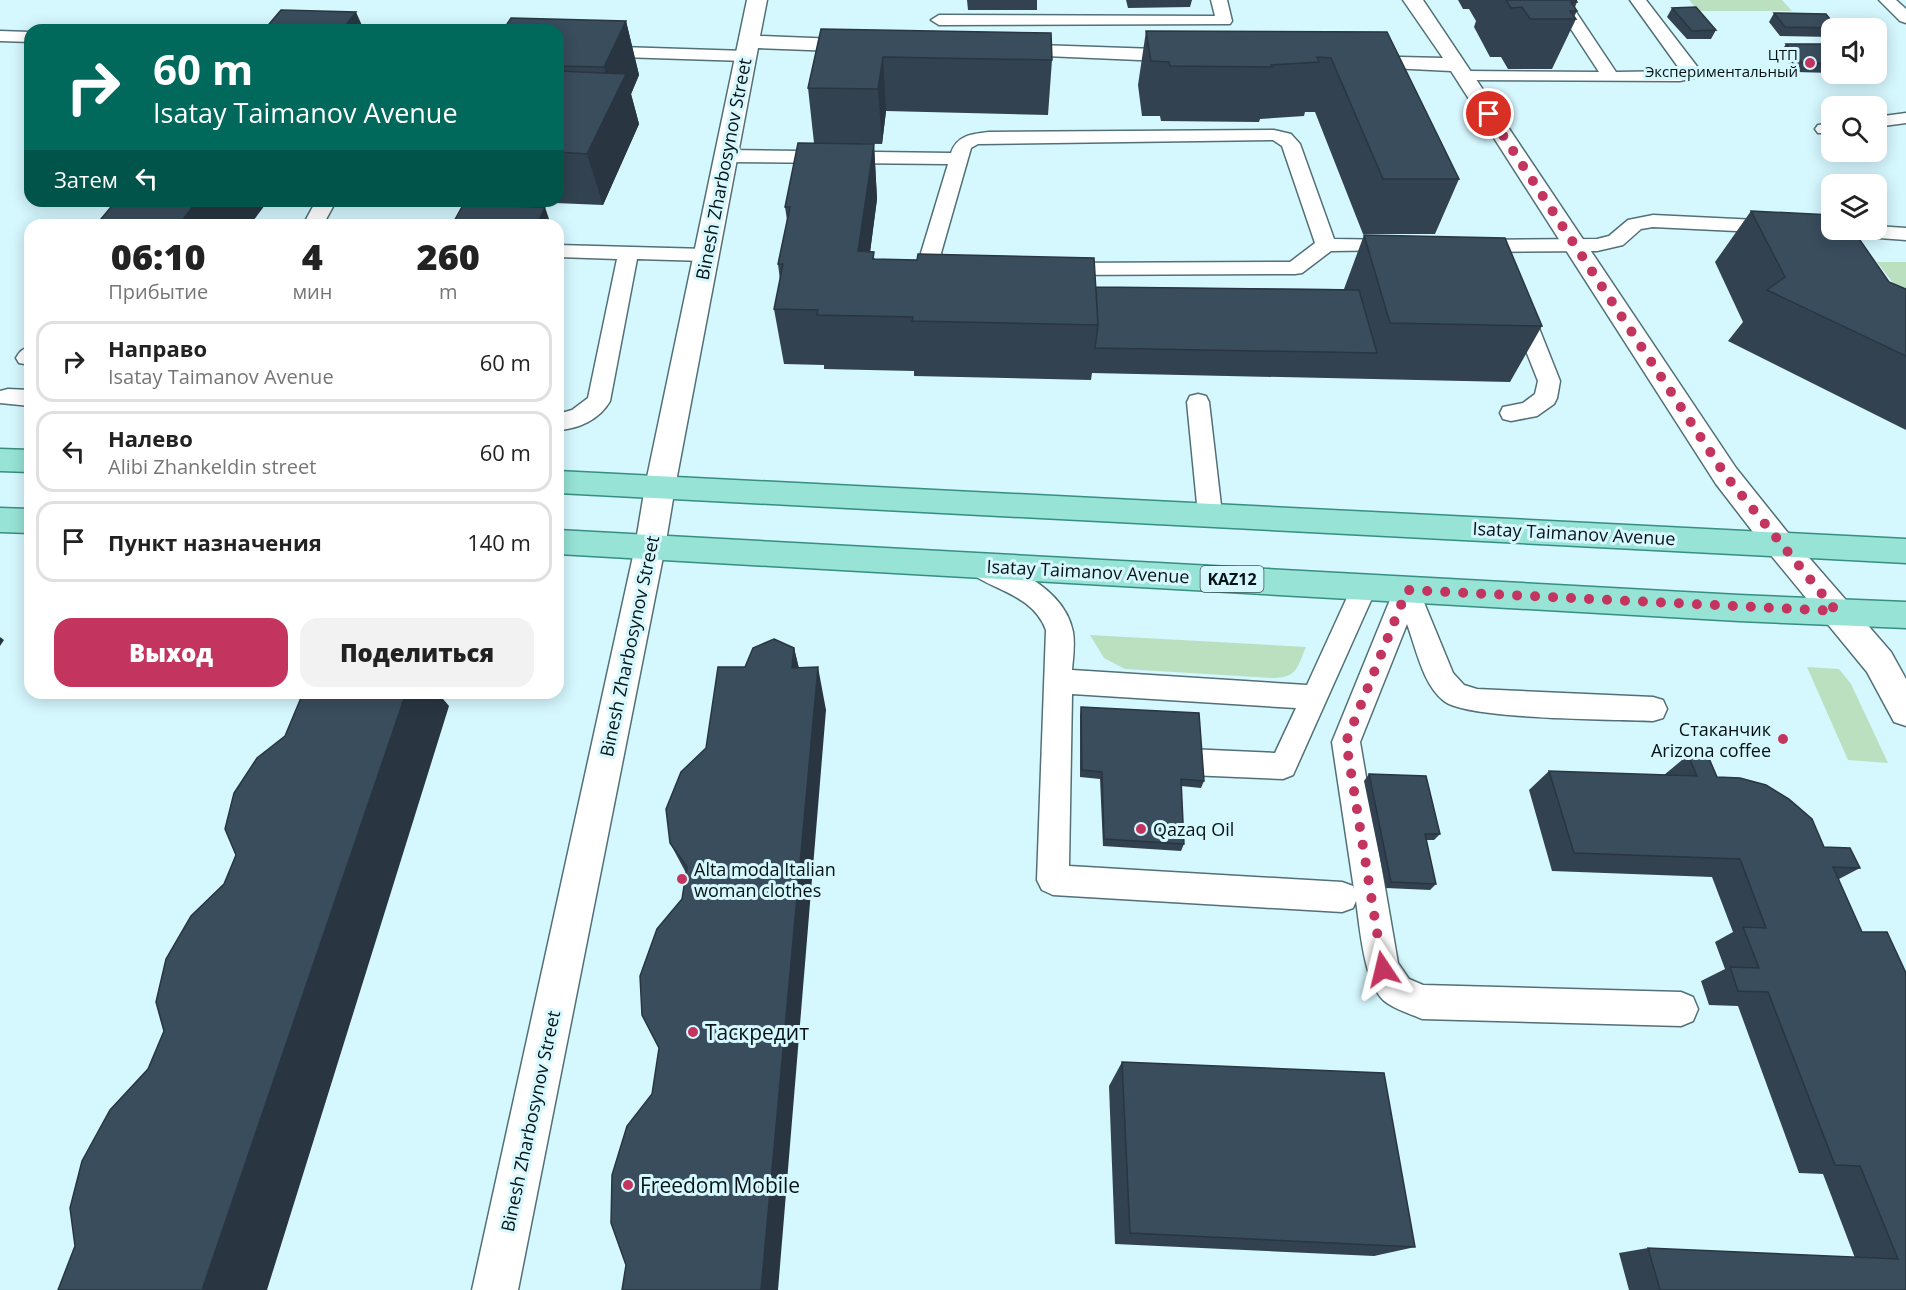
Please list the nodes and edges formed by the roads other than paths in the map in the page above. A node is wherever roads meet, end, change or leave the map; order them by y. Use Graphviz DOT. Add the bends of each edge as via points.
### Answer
graph roads {
  1 [pos="758,0"];
  2 [pos="941,0"];
  3 [pos="1219,0"];
  4 [pos="1413,0"];
  5 [pos="1560,0"];
  6 [pos="1638,0"];
  7 [pos="1887,0"];
  8 [pos="1906,18"];
  9 [pos="939,20"];
  10 [pos="1087,21"];
  11 [pos="0,36"];
  12 [pos="24,37"];
  13 [pos="938,40"];
  14 [pos="878,46"];
  15 [pos="747,49"];
  16 [pos="564,50"];
  17 [pos="984,50"];
  18 [pos="1089,53"];
  19 [pos="1208,57"];
  20 [pos="1339,61"];
  21 [pos="1461,71"];
  22 [pos="1611,77"];
  23 [pos="1906,118"];
  24 [pos="1887,121"];
  25 [pos="726,156"];
  26 [pos="959,159"];
  27 [pos="1813,228"];
  28 [pos="1906,234"];
  29 [pos="1326,245"];
  30 [pos="1416,246"];
  31 [pos="1450,246"];
  32 [pos="1495,246"];
  33 [pos="1575,246"];
  34 [pos="1827,247"];
  35 [pos="564,251"];
  36 [pos="628,255"];
  37 [pos="706,255"];
  38 [pos="1503,267"];
  39 [pos="978,270"];
  40 [pos="1036,270"];
  41 [pos="1511,287"];
  42 [pos="1198,402"];
  43 [pos="1512,413"];
  44 [pos="564,422"];
  45 [pos="0,460"];
  46 [pos="24,461"];
  47 [pos="564,482"];
  48 [pos="660,487"];
  49 [pos="1210,514"];
  50 [pos="0,520"];
  51 [pos="24,521"];
  52 [pos="564,542"];
  53 [pos="1781,546"];
  54 [pos="650,547"];
  55 [pos="1906,550"];
  56 [pos="978,565"];
  57 [pos="1364,587"];
  58 [pos="1407,590"];
  59 [pos="1836,611"];
  60 [pos="1906,615"];
  61 [pos="1058,681"];
  62 [pos="1315,697"];
  63 [pos="1653,709"];
  64 [pos="1906,711"];
  65 [pos="1140,760"];
  66 [pos="1342,897"];
  67 [pos="1681,1010"];
  68 [pos="495,1290"];
  1 -- 15 [label="street, Binesh Zharbosynov Street"];
  2 -- 9 [label="lane"];
  3 -- 10 [label="lane" via="1224,21"];
  4 -- 21 [label="street"];
  5 -- 22 [label="lane"];
  6 -- 22 [label="lane" via="1690,69 1680,76"];
  7 -- 8 [label="lane"];
  9 -- 10 [label="lane"];
  9 -- 13 [label="lane"];
  10 -- 18 [label="lane"];
  11 -- 12 [label="lane"];
  14 -- 15 [label="street"];
  15 -- 16 [label="lane"];
  15 -- 25 [label="street, Binesh Zharbosynov Street"];
  17 -- 18 [label="street"];
  18 -- 19 [label="street"];
  20 -- 21 [label="street"];
  21 -- 22 [label="lane"];
  21 -- 33 [label="street"];
  23 -- 24 [label="lane"];
  25 -- 26 [label="lane"];
  25 -- 37 [label="street, Binesh Zharbosynov Street"];
  26 -- 29 [label="lane" via="963,145 989,137 1280,136 1291,144"];
  26 -- 39 [label="lane" via="931,253 935,265"];
  27 -- 28 [label="lane"];
  27 -- 33 [label="lane" via="1653,221 1635,224 1616,241"];
  27 -- 34 [label="lane"];
  29 -- 30 [label="lane"];
  29 -- 40 [label="lane" via="1295,268"];
  31 -- 32 [label="lane"];
  32 -- 33 [label="lane"];
  32 -- 38 [label="lane"];
  33 -- 53 [label="street" via="1726,476"];
  35 -- 36 [label="lane"];
  36 -- 37 [label="lane"];
  36 -- 44 [label="lane" via="599,401 585,414"];
  37 -- 48 [label="street, Binesh Zharbosynov Street"];
  41 -- 43 [label="lane" via="1549,381 1546,398 1529,410"];
  42 -- 49 [label="lane"];
  45 -- 46 [label="main road"];
  47 -- 48 [label="main road, Isatay Taimanov Avenue"];
  48 -- 49 [label="main road, Isatay Taimanov Avenue"];
  48 -- 54 [label="street, Binesh Zharbosynov Street"];
  49 -- 53 [label="main road, Isatay Taimanov Avenue"];
  50 -- 51 [label="main road"];
  52 -- 54 [label="main road, Isatay Taimanov Avenue / KAZ12"];
  53 -- 55 [label="main road, Isatay Taimanov Avenue"];
  53 -- 59 [label="street"];
  54 -- 56 [label="main road, Isatay Taimanov Avenue / KAZ12"];
  54 -- 68 [label="street, Binesh Zharbosynov Street"];
  56 -- 57 [label="main road, Isatay Taimanov Avenue / KAZ12"];
  56 -- 61 [label="lane" via="1024,589 1047,607 1059,630"];
  57 -- 58 [label="main road, Isatay Taimanov Avenue / KAZ12"];
  57 -- 62 [label="lane"];
  58 -- 59 [label="main road, Isatay Taimanov Avenue / KAZ12"];
  58 -- 63 [label="lane" via="1442,680 1455,694 1477,701"];
  58 -- 67 [label="lane" via="1346,742 1383,969 1397,991 1422,1002"];
  59 -- 60 [label="main road, Isatay Taimanov Avenue / KAZ12"];
  59 -- 64 [label="street" via="1879,662"];
  61 -- 62 [label="lane"];
  61 -- 66 [label="lane" via="1069,757 1053,880"];
  62 -- 65 [label="lane" via="1283,766"];
}
